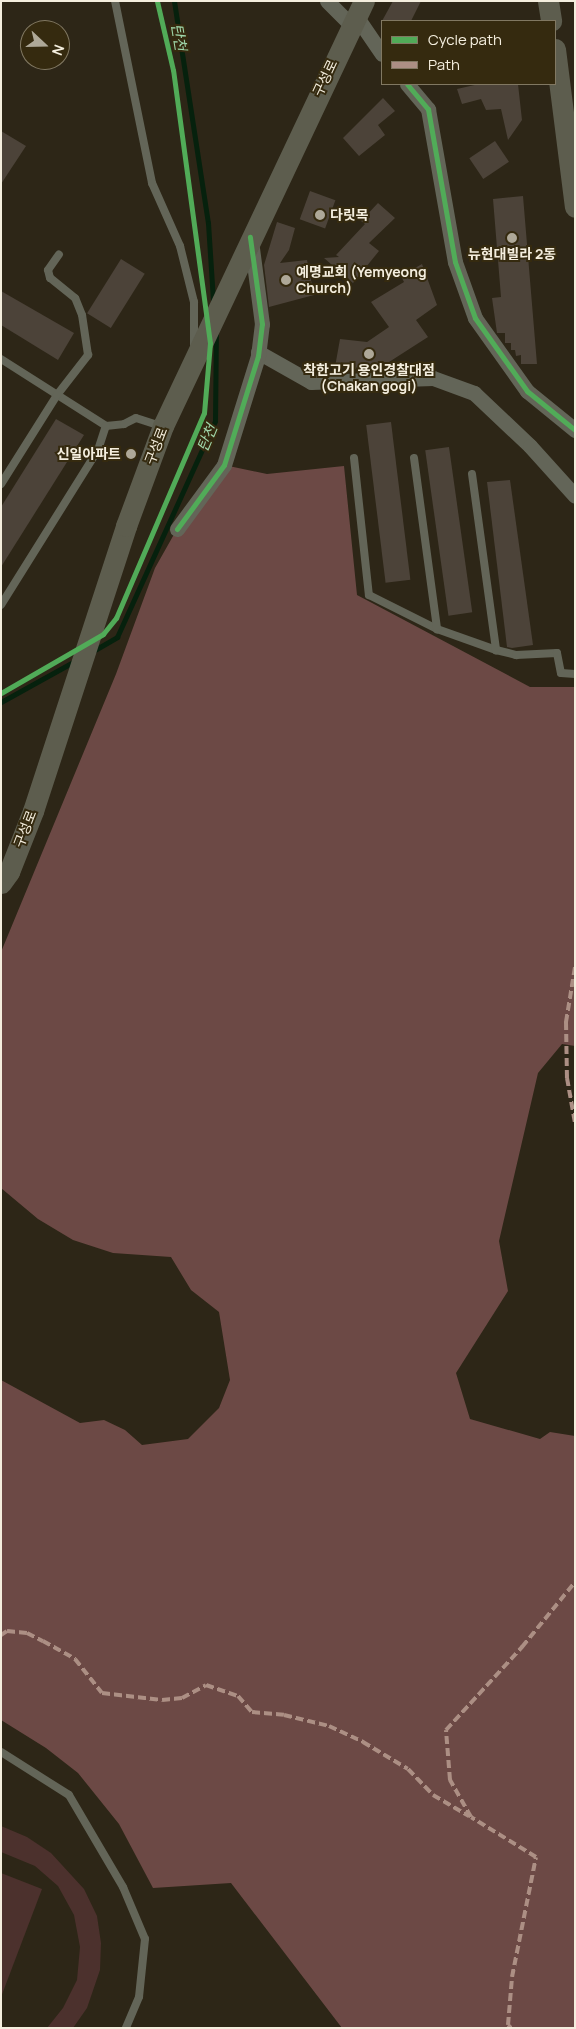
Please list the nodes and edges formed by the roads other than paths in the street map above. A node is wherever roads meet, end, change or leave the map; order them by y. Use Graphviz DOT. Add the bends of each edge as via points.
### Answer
graph roads {
  1 [pos="115,1"];
  2 [pos="327,1"];
  3 [pos="548,1"];
  4 [pos="357,14"];
  5 [pos="551,20"];
  6 [pos="381,52"];
  7 [pos="556,55"];
  8 [pos="408,85"];
  9 [pos="572,159"];
  10 [pos="575,207"];
  11 [pos="250,237"];
  12 [pos="58,254"];
  13 [pos="258,352"];
  14 [pos="196,355"];
  15 [pos="1,359"];
  16 [pos="57,395"];
  17 [pos="106,426"];
  18 [pos="163,426"];
  19 [pos="575,430"];
  20 [pos="354,458"];
  21 [pos="414,458"];
  22 [pos="472,474"];
  23 [pos="1,484"];
  24 [pos="575,496"];
  25 [pos="178,529"];
  26 [pos="1,605"];
  27 [pos="437,629"];
  28 [pos="496,650"];
  29 [pos="575,674"];
  30 [pos="4,877"];
  31 [pos="1,1752"];
  32 [pos="126,2028"];
  1 -- 14 [label="lane" via="152,183 180,246 194,302"];
  2 -- 4 [label="street"];
  3 -- 5 [label="main road"];
  4 -- 6 [label="street"];
  4 -- 11 [label="main road, 구성로"];
  7 -- 9 [label="main road"];
  8 -- 19 [label="street" via="428,109 455,262 475,318 527,391"];
  9 -- 10 [label="main road"];
  11 -- 13 [label="street" via="262,324"];
  11 -- 14 [label="main road, 구성로"];
  12 -- 16 [label="lane" via="48,270 50,278 75,298 82,315 88,355"];
  13 -- 24 [label="street" via="311,382 433,378 474,392 530,446"];
  13 -- 25 [label="street" via="224,465"];
  14 -- 18 [label="main road, 구성로"];
  15 -- 16 [label="lane"];
  16 -- 17 [label="lane"];
  16 -- 23 [label="lane"];
  17 -- 18 [label="lane" via="124,424 136,418"];
  17 -- 26 [label="lane" via="98,450"];
  18 -- 30 [label="main road, 구성로" via="126,526 33,811"];
  20 -- 27 [label="lane" via="369,595"];
  21 -- 27 [label="lane"];
  22 -- 28 [label="lane"];
  27 -- 28 [label="lane"];
  28 -- 29 [label="lane" via="516,655 557,653 561,673"];
  31 -- 32 [label="lane" via="69,1795 123,1887 145,1939 139,1997"];
}
